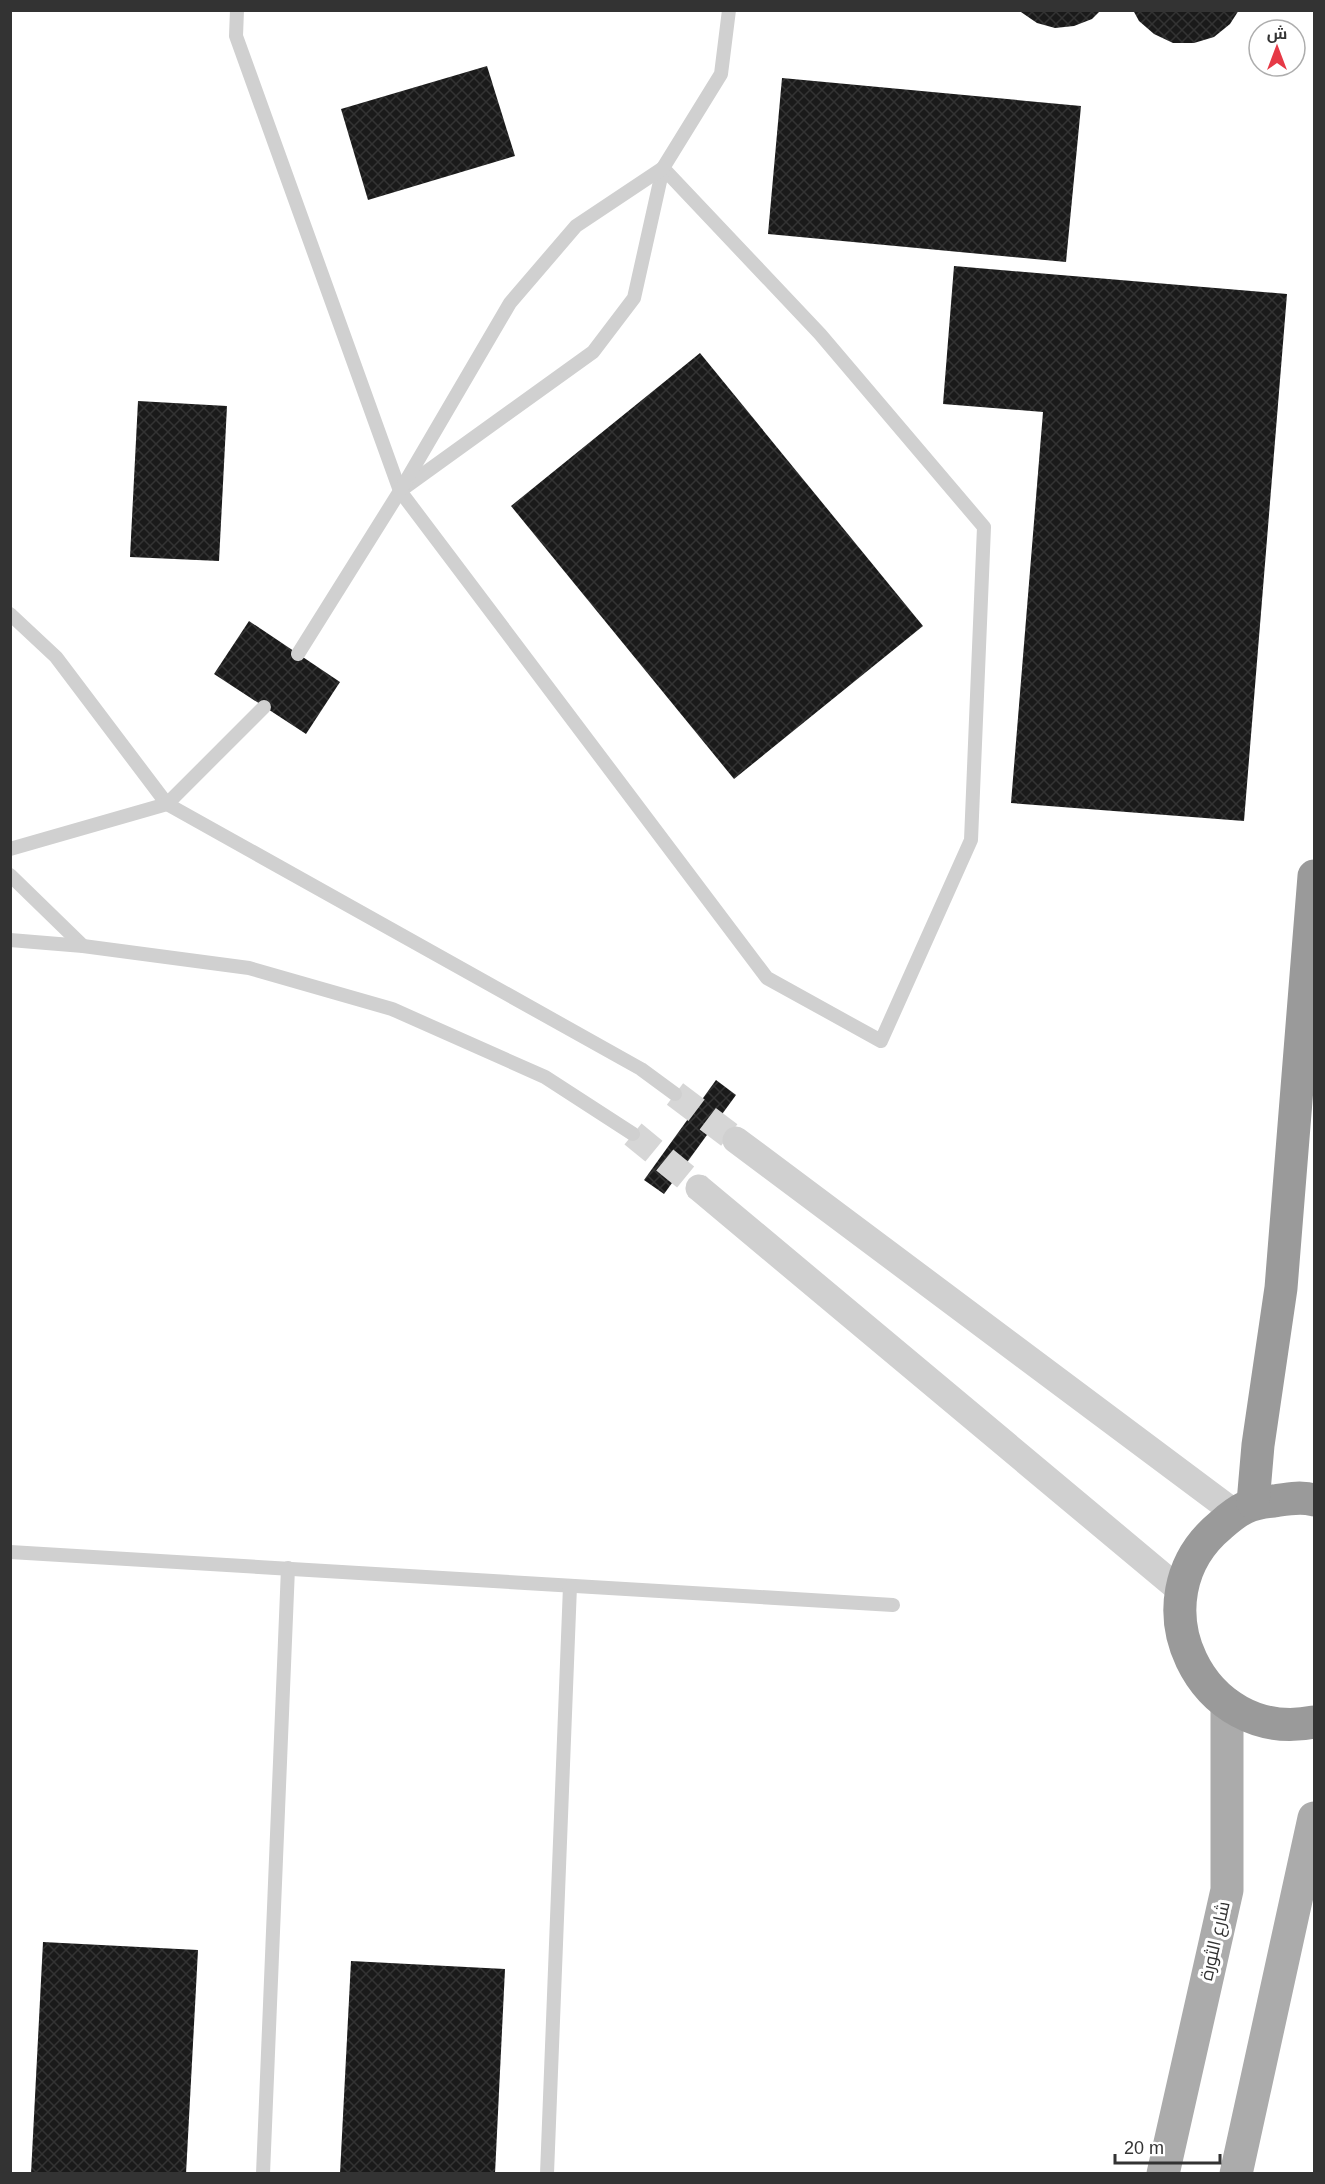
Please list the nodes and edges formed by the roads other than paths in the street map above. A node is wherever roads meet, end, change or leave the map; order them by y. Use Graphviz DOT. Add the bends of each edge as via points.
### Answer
graph roads {
  1 [pos="237,10"];
  2 [pos="729,10"];
  3 [pos="663,168"];
  4 [pos="400,491"];
  5 [pos="10,614"];
  6 [pos="298,654"];
  7 [pos="264,707"];
  8 [pos="167,804"];
  9 [pos="10,849"];
  10 [pos="10,875"];
  11 [pos="1314,876"];
  12 [pos="10,940"];
  13 [pos="83,946"];
  14 [pos="675,1094"];
  15 [pos="633,1134"];
  16 [pos="736,1140"];
  17 [pos="699,1188"];
  18 [pos="1314,1500"];
  19 [pos="1244,1508"];
  20 [pos="10,1552"];
  21 [pos="288,1568"];
  22 [pos="570,1586"];
  23 [pos="1181,1591"];
  24 [pos="893,1605"];
  25 [pos="1227,1704"];
  26 [pos="1314,1722"];
  27 [pos="1314,1818"];
  28 [pos="263,2174"];
  29 [pos="547,2174"];
  30 [pos="1163,2174"];
  31 [pos="1236,2174"];
  1 -- 4 [label="lane" via="236,36"];
  2 -- 3 [label="lane" via="721,74"];
  3 -- 4 [label="lane" via="576,226 510,303"];
  3 -- 4 [label="lane" via="634,298 593,352"];
  3 -- 4 [label="lane" via="820,334 984,527 971,840 881,1041 767,978"];
  4 -- 6 [label="lane"];
  5 -- 8 [label="lane" via="56,657"];
  7 -- 8 [label="lane"];
  8 -- 9 [label="lane"];
  8 -- 14 [label="lane" via="641,1069"];
  10 -- 13 [label="lane"];
  11 -- 19 [label="highway" via="1281,1288 1258,1445"];
  12 -- 13 [label="lane"];
  13 -- 15 [label="lane" via="249,968 392,1009 545,1077"];
  16 -- 19 [label="street"];
  17 -- 23 [label="street"];
  18 -- 19 [label="highway" via="1305,1497"];
  19 -- 23 [label="highway" via="1210,1534 1191,1560"];
  20 -- 21 [label="lane"];
  21 -- 22 [label="lane"];
  21 -- 28 [label="lane"];
  22 -- 24 [label="lane"];
  22 -- 29 [label="lane"];
  23 -- 25 [label="highway" via="1180,1623 1188,1654 1204,1682"];
  25 -- 26 [label="highway" via="1261,1721 1299,1726"];
  25 -- 30 [label="main road, شارع الثورة" via="1227,1890"];
  27 -- 31 [label="main road"];
}
